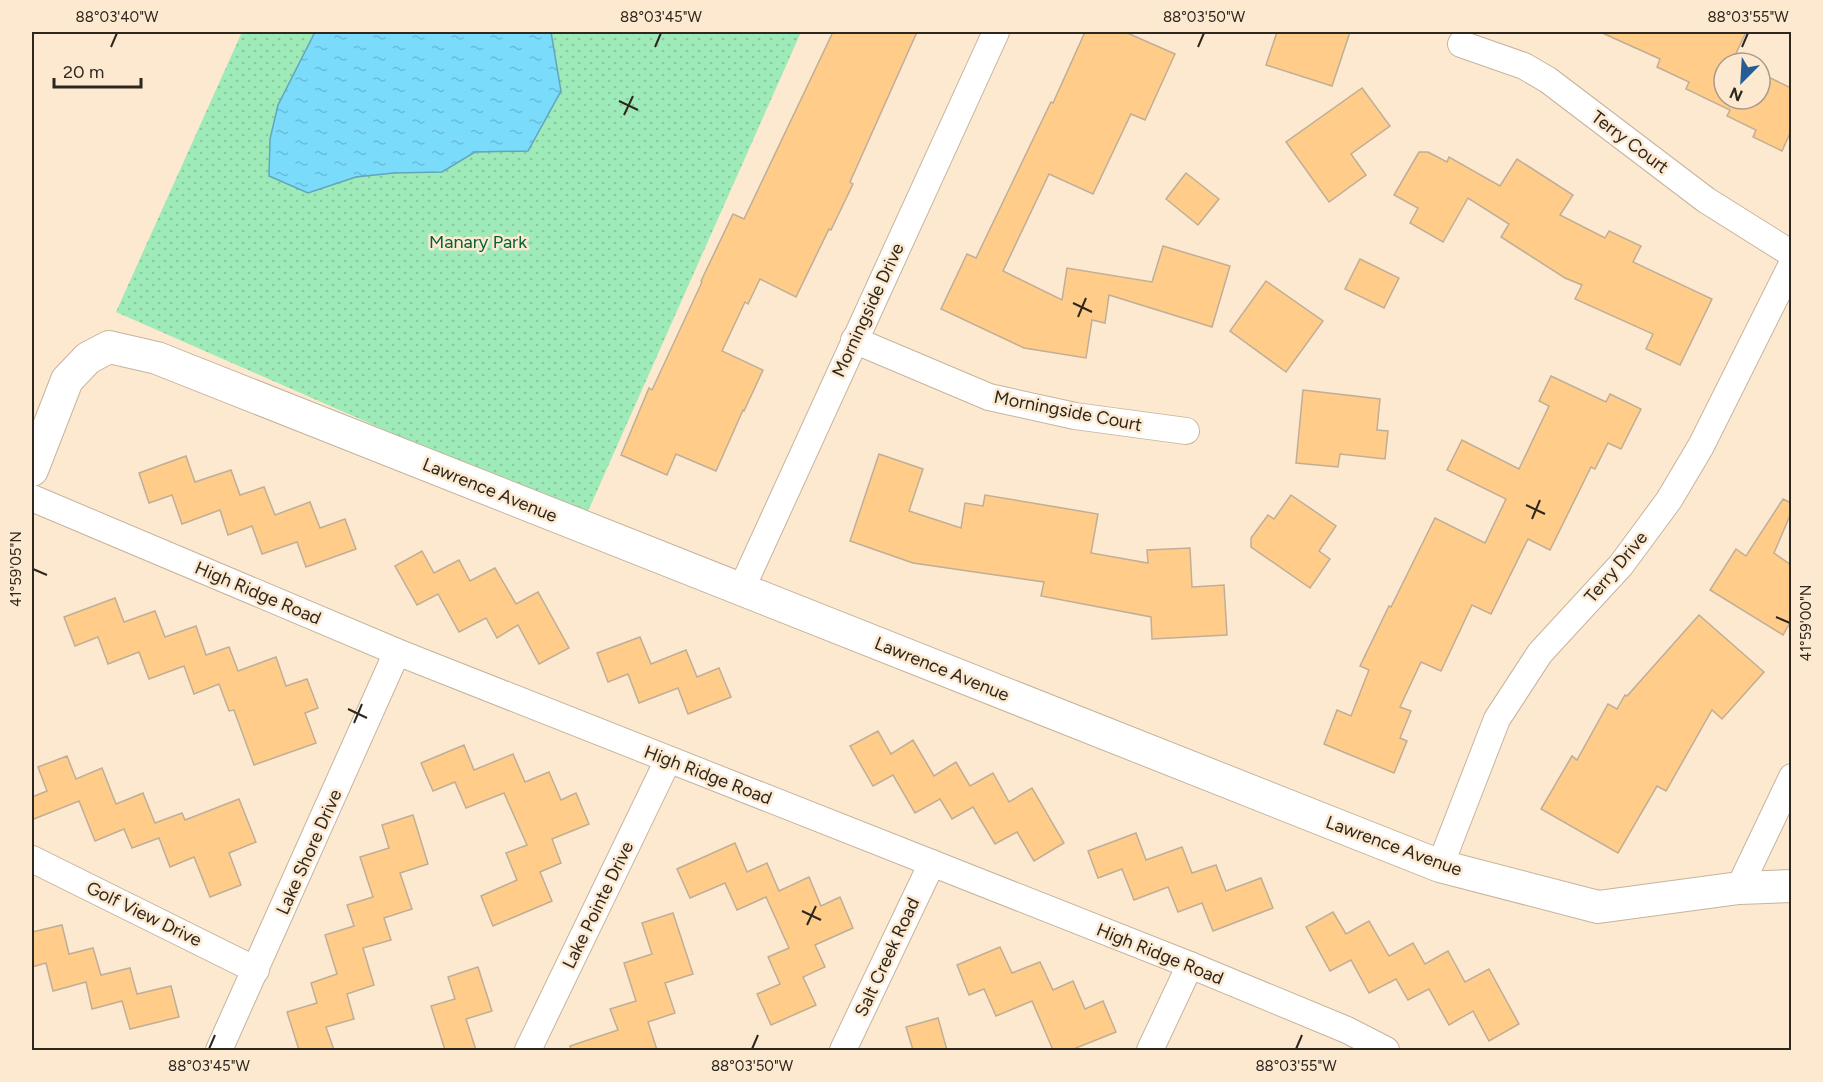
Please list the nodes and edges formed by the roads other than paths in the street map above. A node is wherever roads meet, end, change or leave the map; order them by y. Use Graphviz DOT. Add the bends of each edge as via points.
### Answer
graph roads {
  1 [pos="996,32"];
  2 [pos="1461,44"];
  3 [pos="1791,254"];
  4 [pos="1791,264"];
  5 [pos="854,340"];
  6 [pos="1186,431"];
  7 [pos="32,470"];
  8 [pos="32,498"];
  9 [pos="741,590"];
  10 [pos="397,652"];
  11 [pos="668,760"];
  12 [pos="1791,777"];
  13 [pos="32,859"];
  14 [pos="932,863"];
  15 [pos="1440,867"];
  16 [pos="1791,886"];
  17 [pos="1739,888"];
  18 [pos="1190,965"];
  19 [pos="256,970"];
  20 [pos="219,1050"];
  21 [pos="528,1050"];
  22 [pos="843,1050"];
  23 [pos="1150,1050"];
  24 [pos="1386,1050"];
  1 -- 5 [label="street, Morningside Drive"];
  2 -- 3 [label="street, Terry Court" via="1524,66 1548,80 1706,200"];
  4 -- 15 [label="street, Terry Drive" via="1670,500 1622,565 1540,653 1497,719"];
  5 -- 6 [label="street, Morningside Court" via="989,397 1075,416"];
  5 -- 9 [label="street, Morningside Drive"];
  7 -- 9 [label="street, Lawrence Avenue" via="67,380 88,358 109,347 184,368"];
  8 -- 10 [label="street, High Ridge Road"];
  9 -- 15 [label="street, Lawrence Avenue"];
  10 -- 11 [label="street, High Ridge Road"];
  10 -- 19 [label="street, Lake Shore Drive"];
  11 -- 14 [label="street, High Ridge Road"];
  11 -- 21 [label="street, Lake Pointe Drive"];
  12 -- 17 [label="street"];
  13 -- 19 [label="street, Golf View Drive"];
  14 -- 18 [label="street, High Ridge Road"];
  14 -- 22 [label="street, Salt Creek Road"];
  15 -- 17 [label="street, Lawrence Avenue" via="1598,907"];
  16 -- 17 [label="street, Lawrence Avenue"];
  18 -- 23 [label="street"];
  18 -- 24 [label="street, High Ridge Road"];
  19 -- 20 [label="street, Lake Shore Drive"];
}
